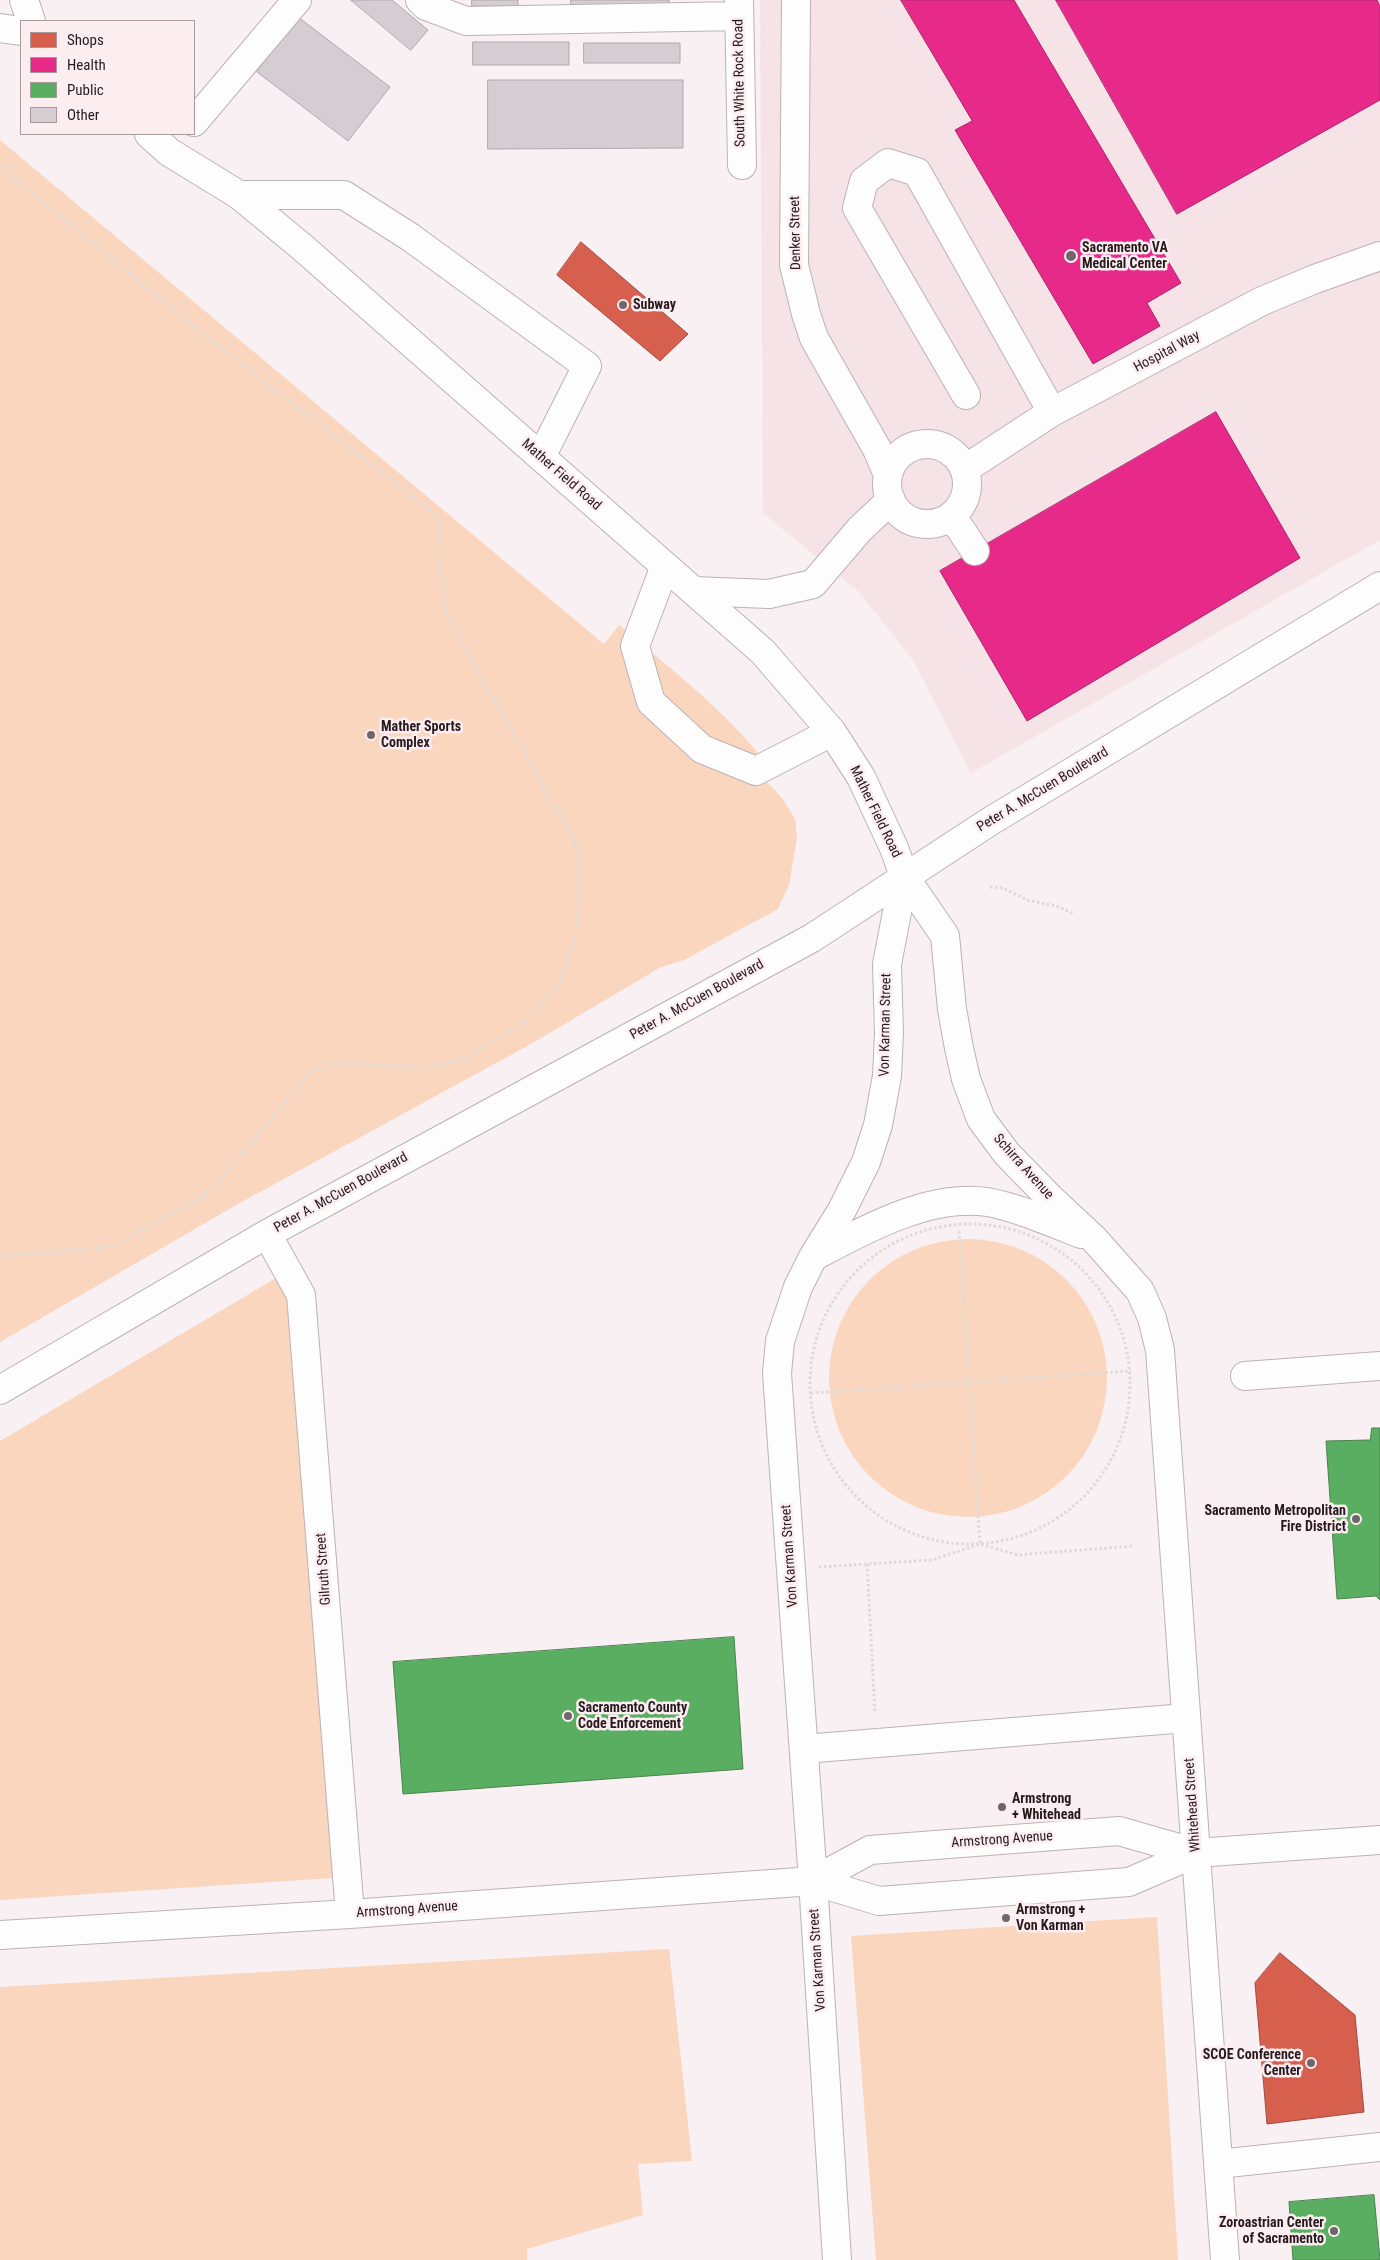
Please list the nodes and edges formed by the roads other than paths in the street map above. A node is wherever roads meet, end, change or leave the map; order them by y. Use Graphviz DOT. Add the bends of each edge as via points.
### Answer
graph roads {
  1 [pos="24,0"];
  2 [pos="297,0"];
  3 [pos="420,0"];
  4 [pos="796,0"];
  5 [pos="739,8"];
  6 [pos="31,20"];
  7 [pos="0,28"];
  8 [pos="20,31"];
  9 [pos="195,121"];
  10 [pos="152,135"];
  11 [pos="176,143"];
  12 [pos="742,165"];
  13 [pos="239,195"];
  14 [pos="1380,256"];
  15 [pos="966,396"];
  16 [pos="1052,412"];
  17 [pos="541,457"];
  18 [pos="965,470"];
  19 [pos="890,488"];
  20 [pos="952,516"];
  21 [pos="975,552"];
  22 [pos="665,566"];
  23 [pos="1380,586"];
  24 [pos="694,592"];
  25 [pos="832,732"];
  26 [pos="904,876"];
  27 [pos="267,1234"];
  28 [pos="1094,1239"];
  29 [pos="813,1257"];
  30 [pos="1160,1350"];
  31 [pos="1380,1366"];
  32 [pos="1246,1376"];
  33 [pos="0,1390"];
  34 [pos="1186,1718"];
  35 [pos="804,1749"];
  36 [pos="1380,1840"];
  37 [pos="1196,1853"];
  38 [pos="813,1881"];
  39 [pos="350,1914"];
  40 [pos="0,1936"];
  41 [pos="1380,2147"];
  42 [pos="1218,2164"];
  43 [pos="836,2260"];
  44 [pos="1225,2260"];
  1 -- 6 [label="street"];
  2 -- 9 [label="street"];
  3 -- 5 [label="street" via="426,6 466,21"];
  4 -- 19 [label="street, Denker Street" via="794,264 814,338 877,449"];
  5 -- 12 [label="street, South White Rock Road"];
  7 -- 8 [label="street"];
  10 -- 11 [label="street, Mather Field Road"];
  11 -- 13 [label="street, Mather Field Road"];
  13 -- 17 [label="street, Mather Field Road" via="302,246"];
  13 -- 17 [label="street" via="344,195 410,237 587,366"];
  14 -- 16 [label="street, Hospital Way" via="1315,278 1262,301"];
  15 -- 16 [label="street" via="856,208 864,180 888,162 917,172"];
  16 -- 18 [label="street, Hospital Way"];
  17 -- 22 [label="street, Mather Field Road"];
  18 -- 19 [label="street" via="947,449 935,444 921,444 908,448 897,457"];
  18 -- 20 [label="street" via="968,482 966,495"];
  19 -- 20 [label="street" via="894,506 914,522 940,522"];
  19 -- 24 [label="street" via="813,584 769,594"];
  20 -- 21 [label="street"];
  22 -- 24 [label="street, Mather Field Road"];
  22 -- 25 [label="street" via="635,646 651,702 702,749 756,771"];
  23 -- 26 [label="street, Peter A. McCuen Boulevard"];
  24 -- 25 [label="street, Mather Field Road" via="763,652"];
  25 -- 26 [label="street, Mather Field Road" via="861,777"];
  26 -- 27 [label="street, Peter A. McCuen Boulevard" via="812,938"];
  26 -- 28 [label="street, Schirra Avenue" via="945,936 959,1048 981,1119 1007,1154"];
  26 -- 29 [label="street, Von Karman Street" via="887,964 887,1076 878,1125 866,1162"];
  27 -- 33 [label="street, Peter A. McCuen Boulevard"];
  27 -- 39 [label="street, Gilruth Street" via="301,1295"];
  28 -- 29 [label="street" via="986,1202 951,1202 910,1211 864,1230"];
  28 -- 30 [label="street, Schirra Avenue" via="1140,1291 1152,1318"];
  29 -- 35 [label="street, Von Karman Street" via="786,1318 777,1373"];
  30 -- 34 [label="street, Whitehead Street"];
  31 -- 32 [label="street"];
  34 -- 35 [label="street"];
  34 -- 37 [label="street, Whitehead Street"];
  35 -- 38 [label="street, Von Karman Street"];
  36 -- 37 [label="street, Armstrong Avenue"];
  37 -- 38 [label="street, Armstrong Avenue" via="1128,1882 879,1901"];
  37 -- 38 [label="street, Armstrong Avenue" via="1120,1831 870,1850"];
  37 -- 42 [label="street, Whitehead Street"];
  38 -- 39 [label="street, Armstrong Avenue"];
  38 -- 43 [label="street, Von Karman Street"];
  39 -- 40 [label="street, Armstrong Avenue"];
  41 -- 42 [label="street"];
  42 -- 44 [label="street, Whitehead Street"];
}
